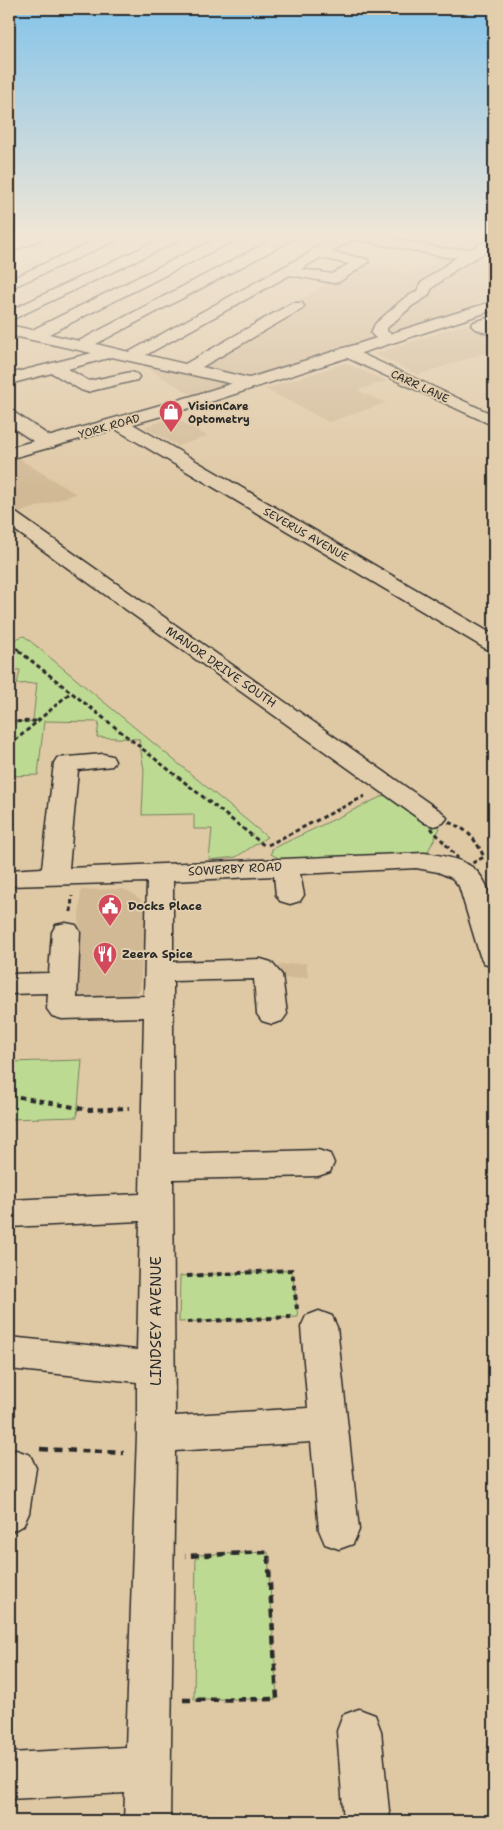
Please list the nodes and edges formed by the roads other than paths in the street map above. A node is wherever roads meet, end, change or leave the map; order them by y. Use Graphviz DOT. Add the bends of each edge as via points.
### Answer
graph roads {
  1 [pos="68,321"];
  2 [pos="128,321"];
  3 [pos="193,321"];
  4 [pos="270,321"];
  5 [pos="393,321"];
  6 [pos="475,321"];
  7 [pos="9,330"];
  8 [pos="384,333"];
  9 [pos="36,338"];
  10 [pos="18,346"];
  11 [pos="81,346"];
  12 [pos="346,352"];
  13 [pos="113,353"];
  14 [pos="131,356"];
  15 [pos="9,364"];
  16 [pos="54,367"];
  17 [pos="187,369"];
  18 [pos="25,375"];
  19 [pos="131,376"];
  20 [pos="9,378"];
  21 [pos="251,383"];
  22 [pos="9,417"];
  23 [pos="494,420"];
  24 [pos="118,423"];
  25 [pos="48,443"];
  26 [pos="9,454"];
  27 [pos="9,517"];
  28 [pos="494,644"];
  29 [pos="103,761"];
  30 [pos="434,818"];
  31 [pos="286,866"];
  32 [pos="160,873"];
  33 [pos="64,876"];
  34 [pos="9,878"];
  35 [pos="290,895"];
  36 [pos="66,932"];
  37 [pos="494,956"];
  38 [pos="62,983"];
  39 [pos="9,984"];
  40 [pos="159,989"];
  41 [pos="272,1014"];
  42 [pos="318,1163"];
  43 [pos="157,1168"];
  44 [pos="157,1207"];
  45 [pos="9,1214"];
  46 [pos="319,1327"];
  47 [pos="9,1353"];
  48 [pos="155,1368"];
  49 [pos="328,1424"];
  50 [pos="156,1445"];
  51 [pos="16,1468"];
  52 [pos="9,1513"];
  53 [pos="339,1530"];
  54 [pos="359,1731"];
  55 [pos="148,1770"];
  56 [pos="9,1776"];
  57 [pos="147,1821"];
  58 [pos="367,1821"];
  1 -- 9 [label="street"];
  2 -- 11 [label="street"];
  3 -- 14 [label="street"];
  4 -- 17 [label="street"];
  5 -- 8 [label="street"];
  6 -- 8 [label="street, YORK ROAD"];
  7 -- 9 [label="street"];
  8 -- 12 [label="street, YORK ROAD"];
  9 -- 10 [label="street"];
  9 -- 11 [label="street"];
  11 -- 13 [label="street"];
  12 -- 21 [label="street, YORK ROAD"];
  12 -- 23 [label="street, CARR LANE"];
  13 -- 14 [label="street"];
  13 -- 16 [label="street"];
  14 -- 17 [label="street"];
  15 -- 18 [label="street"];
  16 -- 18 [label="street"];
  16 -- 19 [label="street" via="87,387"];
  17 -- 21 [label="street"];
  18 -- 20 [label="street"];
  21 -- 24 [label="street, YORK ROAD"];
  22 -- 25 [label="street"];
  24 -- 25 [label="street, YORK ROAD"];
  24 -- 28 [label="street, SEVERUS AVENUE"];
  25 -- 26 [label="street, YORK ROAD"];
  27 -- 30 [label="street, MANOR DRIVE SOUTH"];
  29 -- 33 [label="street" via="66,762"];
  31 -- 32 [label="street, SOWERBY ROAD"];
  31 -- 35 [label="street"];
  31 -- 37 [label="street, SOWERBY ROAD" via="416,860 438,862 459,870 472,884"];
  32 -- 33 [label="street, SOWERBY ROAD"];
  32 -- 40 [label="street, LINDSEY AVENUE"];
  33 -- 34 [label="street, SOWERBY ROAD"];
  36 -- 38 [label="street"];
  38 -- 39 [label="street"];
  38 -- 40 [label="street" via="62,1009"];
  40 -- 41 [label="street" via="261,969 268,975"];
  40 -- 43 [label="street, LINDSEY AVENUE"];
  42 -- 43 [label="street"];
  43 -- 44 [label="street, LINDSEY AVENUE"];
  44 -- 45 [label="street"];
  44 -- 48 [label="street, LINDSEY AVENUE"];
  46 -- 49 [label="street"];
  47 -- 48 [label="street"];
  48 -- 50 [label="street, LINDSEY AVENUE"];
  49 -- 50 [label="street"];
  49 -- 53 [label="street"];
  50 -- 55 [label="street, LINDSEY AVENUE"];
  51 -- 52 [label="street"];
  54 -- 58 [label="street"];
  55 -- 56 [label="street"];
  55 -- 57 [label="street, LINDSEY AVENUE"];
}
